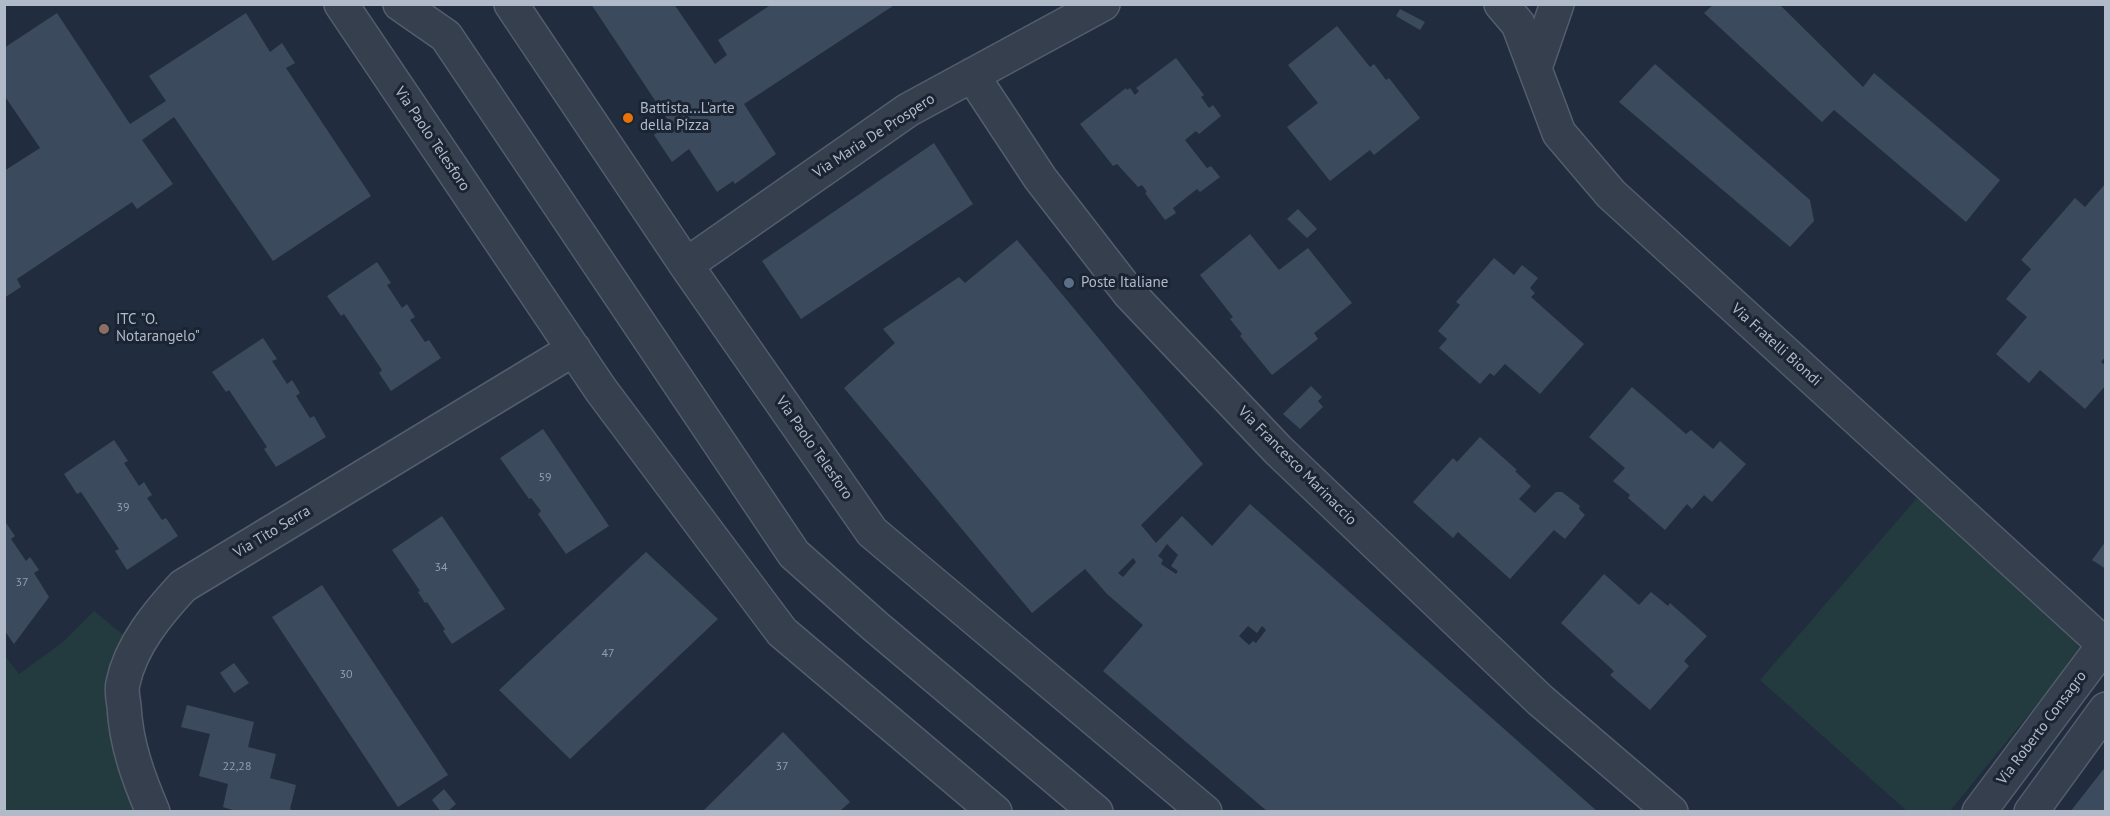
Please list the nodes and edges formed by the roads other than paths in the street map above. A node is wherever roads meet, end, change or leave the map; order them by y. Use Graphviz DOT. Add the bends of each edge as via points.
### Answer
graph roads {
  1 [pos="341,4"];
  2 [pos="400,4"];
  3 [pos="439,4"];
  4 [pos="511,4"];
  5 [pos="1103,4"];
  6 [pos="1501,4"];
  7 [pos="1557,4"];
  8 [pos="446,36"];
  9 [pos="1535,68"];
  10 [pos="972,75"];
  11 [pos="686,265"];
  12 [pos="574,350"];
  13 [pos="2105,646"];
  14 [pos="2106,709"];
  15 [pos="153,812"];
  16 [pos="995,812"];
  17 [pos="1096,812"];
  18 [pos="1205,812"];
  19 [pos="1671,812"];
  20 [pos="1979,812"];
  21 [pos="2031,812"];
  1 -- 12 [label="street, Via Paolo Telesforo"];
  2 -- 8 [label="street"];
  3 -- 8 [label="street"];
  4 -- 11 [label="street, Via Paolo Telesforo"];
  5 -- 10 [label="street, Via Maria De Prospero"];
  6 -- 9 [label="street, Via Fratelli Biondi" via="1518,24"];
  7 -- 9 [label="street"];
  8 -- 17 [label="street" via="794,554"];
  9 -- 13 [label="street, Via Fratelli Biondi" via="1559,133 1611,194"];
  10 -- 11 [label="street, Via Maria De Prospero" via="908,110"];
  10 -- 19 [label="street, Via Francesco Marinaccio" via="1040,178 1129,293 1262,434 1540,700"];
  11 -- 18 [label="street, Via Paolo Telesforo" via="872,532"];
  12 -- 15 [label="street, Via Tito Serra" via="183,586 137,646 122,684 125,725 135,770"];
  12 -- 16 [label="street, Via Paolo Telesforo" via="782,632"];
  13 -- 20 [label="street, Via Roberto Consagro"];
  14 -- 21 [label="street"];
}
